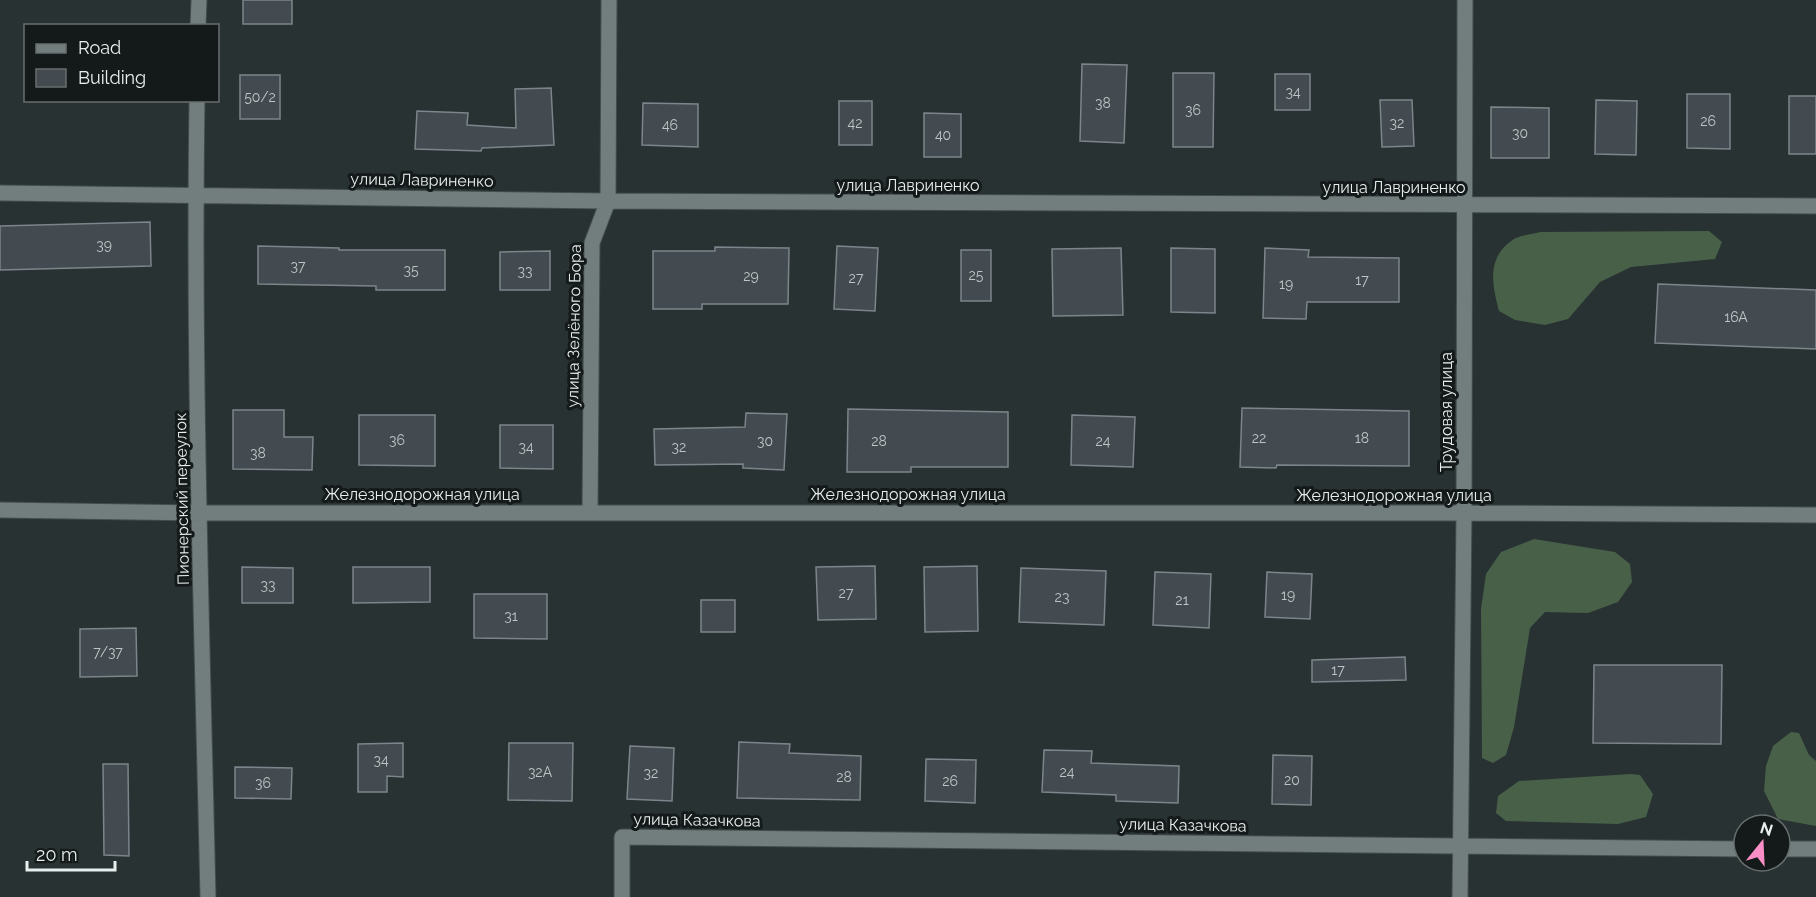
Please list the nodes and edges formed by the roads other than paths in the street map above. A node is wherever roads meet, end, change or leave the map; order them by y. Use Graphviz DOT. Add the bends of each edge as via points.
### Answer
graph roads {
  1 [pos="199,0"];
  2 [pos="609,0"];
  3 [pos="1465,0"];
  4 [pos="198,24"];
  5 [pos="197,102"];
  6 [pos="0,193"];
  7 [pos="195,195"];
  8 [pos="608,201"];
  9 [pos="1465,205"];
  10 [pos="1816,206"];
  11 [pos="0,510"];
  12 [pos="590,512"];
  13 [pos="200,513"];
  14 [pos="1464,513"];
  15 [pos="1816,515"];
  16 [pos="1460,846"];
  17 [pos="1732,849"];
  18 [pos="1792,849"];
  19 [pos="1816,849"];
  20 [pos="208,897"];
  21 [pos="622,897"];
  22 [pos="1460,897"];
  1 -- 4 [label="street"];
  2 -- 8 [label="street, улица Зелёного Бора"];
  3 -- 9 [label="street, Трудовая улица"];
  5 -- 7 [label="street, Пионерский переулок"];
  6 -- 7 [label="street, улица Лавриненко"];
  7 -- 8 [label="street, улица Лавриненко"];
  7 -- 13 [label="street, Пионерский переулок"];
  8 -- 9 [label="street, улица Лавриненко"];
  8 -- 12 [label="street, улица Зелёного Бора" via="592,243"];
  9 -- 10 [label="street, улица Лавриненко"];
  9 -- 14 [label="street, Трудовая улица"];
  11 -- 13 [label="street, Железнодорожная улица"];
  12 -- 13 [label="street, Железнодорожная улица"];
  12 -- 14 [label="street, Железнодорожная улица"];
  13 -- 20 [label="street, Пионерский переулок"];
  14 -- 15 [label="street, Железнодорожная улица"];
  14 -- 16 [label="street, Трудовая улица"];
  16 -- 17 [label="street, улица Казачкова"];
  16 -- 21 [label="street, улица Казачкова" via="622,837"];
  16 -- 22 [label="street, Трудовая улица"];
  18 -- 19 [label="street"];
}
